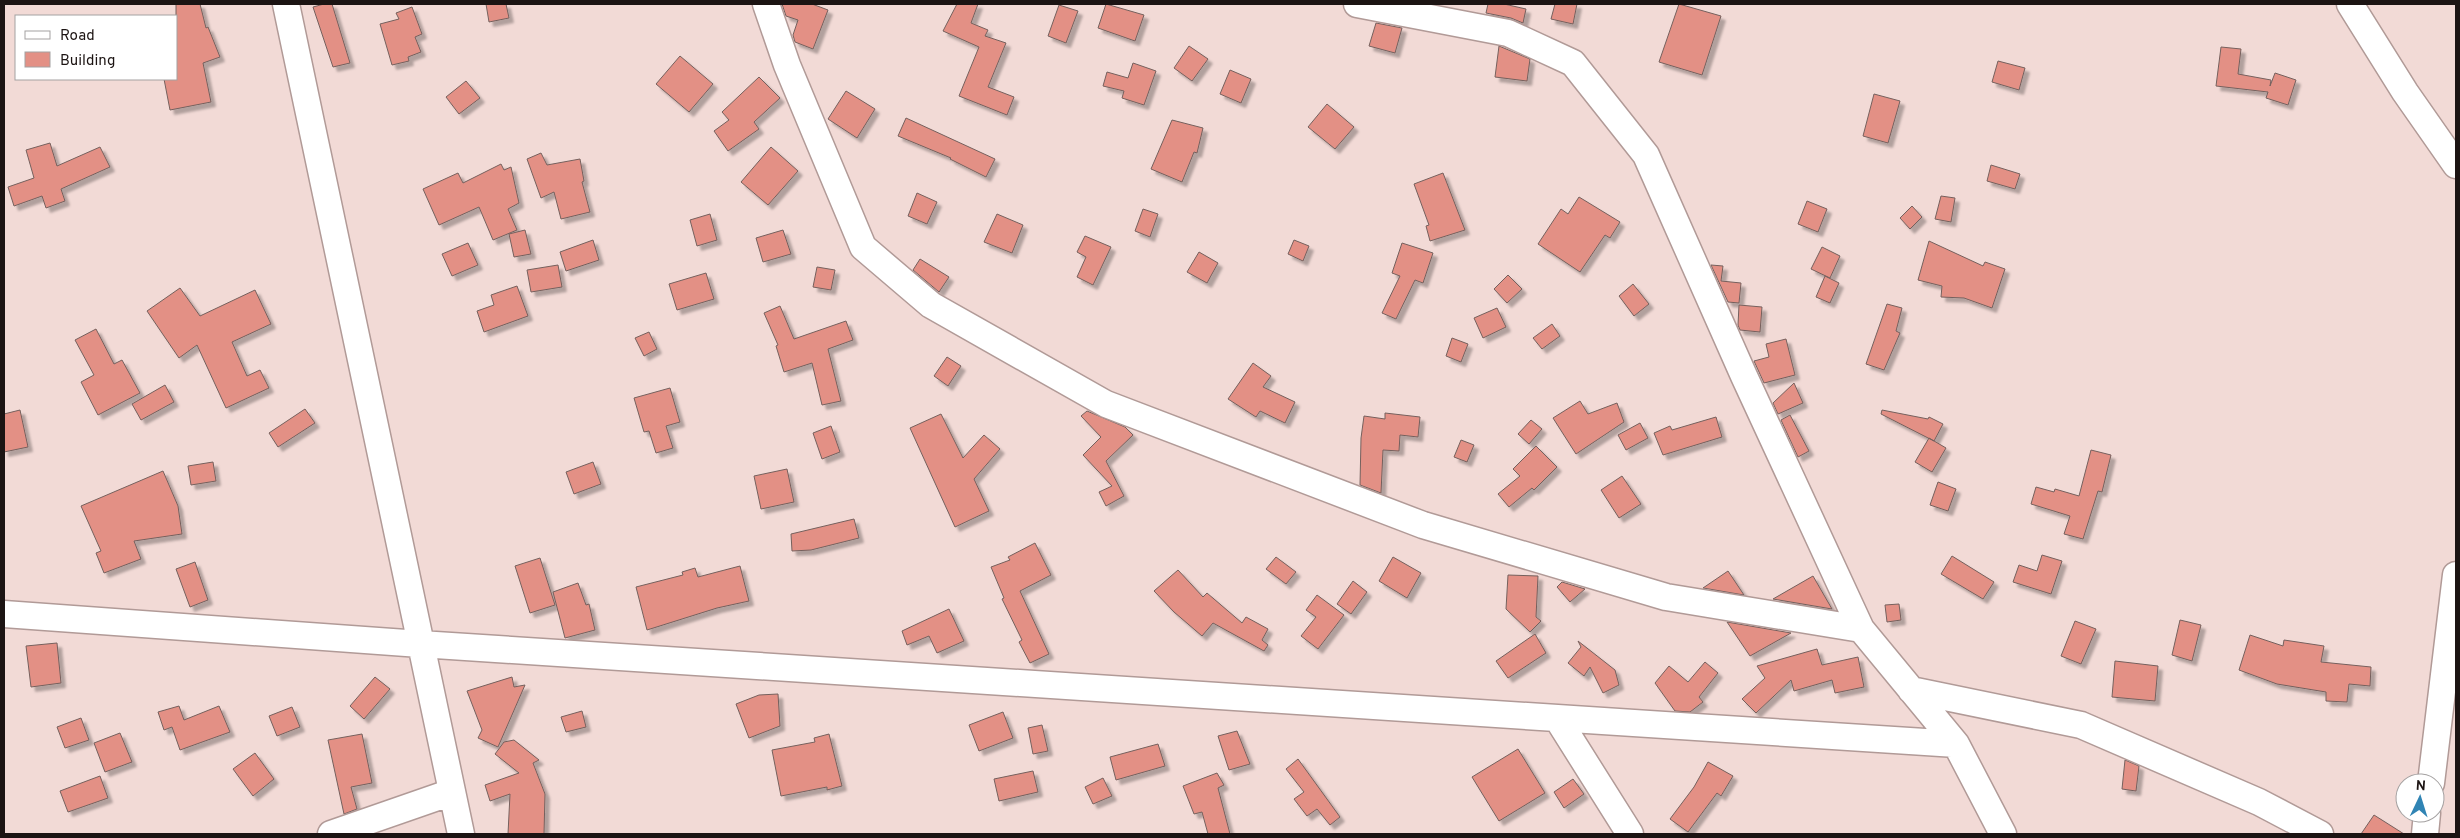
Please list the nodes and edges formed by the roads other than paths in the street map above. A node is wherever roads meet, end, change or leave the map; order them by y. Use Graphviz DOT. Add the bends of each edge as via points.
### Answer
graph roads {
  1 [pos="286,4"];
  2 [pos="766,4"];
  3 [pos="1357,4"];
  4 [pos="2350,4"];
  5 [pos="2456,165"];
  6 [pos="2456,575"];
  7 [pos="4,614"];
  8 [pos="1861,629"];
  9 [pos="420,644"];
  10 [pos="1911,690"];
  11 [pos="1557,718"];
  12 [pos="1956,744"];
  13 [pos="2432,773"];
  14 [pos="452,792"];
  15 [pos="331,834"];
  16 [pos="462,834"];
  17 [pos="1630,834"];
  18 [pos="2003,834"];
  19 [pos="2320,834"];
  1 -- 9 [label="street"];
  2 -- 8 [label="street" via="787,65 863,247 931,305 1106,404 1423,525 1666,597"];
  3 -- 8 [label="street" via="1508,33 1573,63 1646,155"];
  4 -- 5 [label="street"];
  6 -- 13 [label="street"];
  7 -- 9 [label="street"];
  8 -- 10 [label="street"];
  9 -- 11 [label="street"];
  9 -- 14 [label="street"];
  10 -- 12 [label="street"];
  10 -- 19 [label="street" via="2081,725 2260,802"];
  11 -- 12 [label="street"];
  11 -- 17 [label="street"];
  12 -- 18 [label="street"];
  14 -- 15 [label="street"];
  14 -- 16 [label="street"];
}
